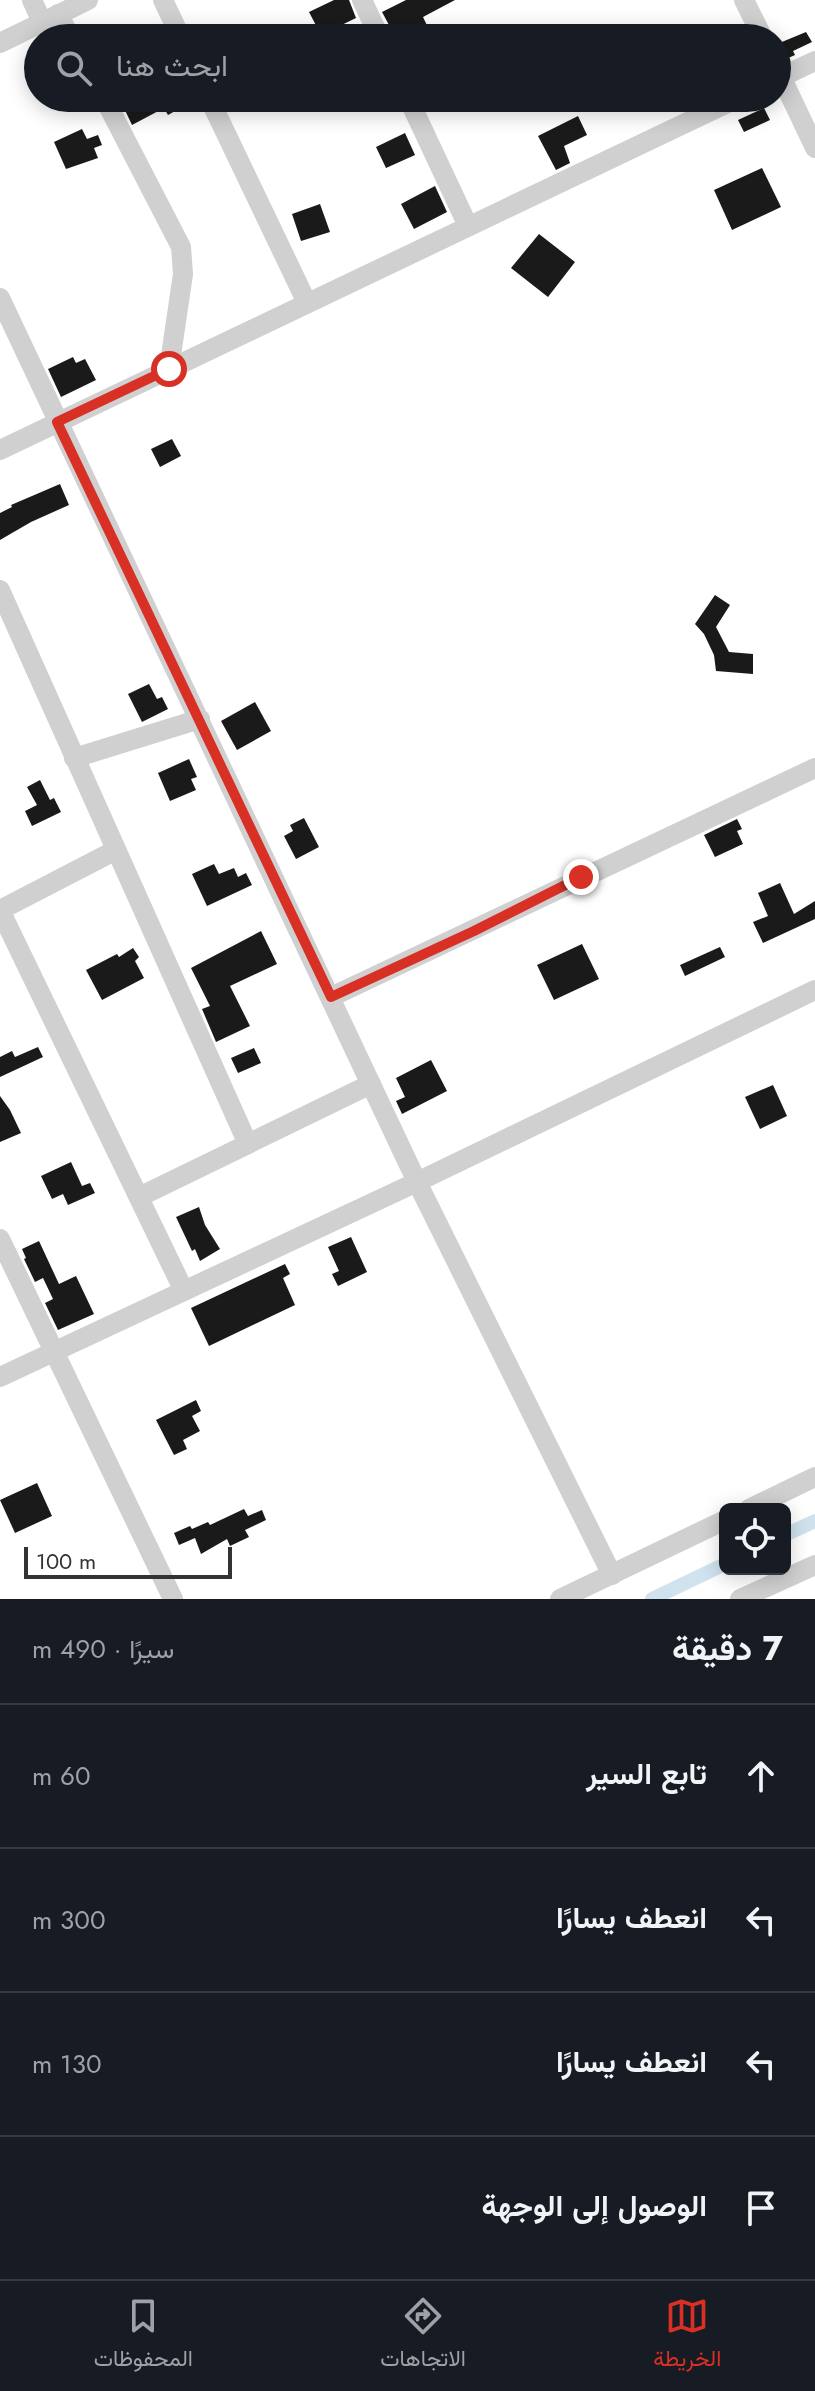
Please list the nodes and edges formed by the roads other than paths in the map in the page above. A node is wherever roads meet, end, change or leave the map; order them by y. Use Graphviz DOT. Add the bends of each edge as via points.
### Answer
graph roads {
  1 [pos="32,0"];
  2 [pos="88,0"];
  3 [pos="163,0"];
  4 [pos="362,0"];
  5 [pos="744,0"];
  6 [pos="50,18"];
  7 [pos="38,24"];
  8 [pos="56,24"];
  9 [pos="174,24"];
  10 [pos="373,24"];
  11 [pos="756,24"];
  12 [pos="24,31"];
  13 [pos="0,43"];
  14 [pos="815,61"];
  15 [pos="791,70"];
  16 [pos="791,99"];
  17 [pos="111,112"];
  18 [pos="216,112"];
  19 [pos="415,112"];
  20 [pos="708,112"];
  21 [pos="815,148"];
  22 [pos="468,226"];
  23 [pos="0,298"];
  24 [pos="307,303"];
  25 [pos="169,369"];
  26 [pos="57,422"];
  27 [pos="0,450"];
  28 [pos="0,590"];
  29 [pos="200,719"];
  30 [pos="74,758"];
  31 [pos="815,768"];
  32 [pos="116,850"];
  33 [pos="0,910"];
  34 [pos="815,990"];
  35 [pos="331,997"];
  36 [pos="371,1084"];
  37 [pos="247,1142"];
  38 [pos="417,1182"];
  39 [pos="139,1197"];
  40 [pos="0,1239"];
  41 [pos="184,1291"];
  42 [pos="54,1352"];
  43 [pos="0,1377"];
  44 [pos="815,1477"];
  45 [pos="761,1503"];
  46 [pos="719,1523"];
  47 [pos="815,1565"];
  48 [pos="612,1575"];
  49 [pos="173,1599"];
  50 [pos="560,1599"];
  51 [pos="740,1599"];
  1 -- 6 [label="street"];
  2 -- 6 [label="street"];
  3 -- 9 [label="street"];
  4 -- 10 [label="street"];
  5 -- 11 [label="street"];
  6 -- 7 [label="street"];
  6 -- 8 [label="street"];
  12 -- 13 [label="street"];
  14 -- 15 [label="street"];
  16 -- 21 [label="street"];
  17 -- 25 [label="street" via="181,247 183,274"];
  18 -- 24 [label="street"];
  19 -- 22 [label="street"];
  20 -- 22 [label="street"];
  22 -- 24 [label="street"];
  23 -- 26 [label="street"];
  24 -- 25 [label="street"];
  25 -- 26 [label="street"];
  26 -- 27 [label="street"];
  26 -- 29 [label="street"];
  28 -- 30 [label="street"];
  29 -- 30 [label="street"];
  29 -- 35 [label="street"];
  30 -- 32 [label="street"];
  31 -- 35 [label="street"];
  32 -- 33 [label="street"];
  32 -- 37 [label="street"];
  33 -- 39 [label="street"];
  34 -- 38 [label="street"];
  35 -- 36 [label="street"];
  36 -- 37 [label="street"];
  36 -- 38 [label="street"];
  37 -- 39 [label="street"];
  38 -- 41 [label="street"];
  38 -- 48 [label="street"];
  39 -- 41 [label="street"];
  40 -- 42 [label="street"];
  41 -- 42 [label="street"];
  42 -- 43 [label="street"];
  42 -- 49 [label="street"];
  44 -- 45 [label="street"];
  46 -- 48 [label="street"];
  47 -- 51 [label="street"];
  48 -- 50 [label="street"];
}
